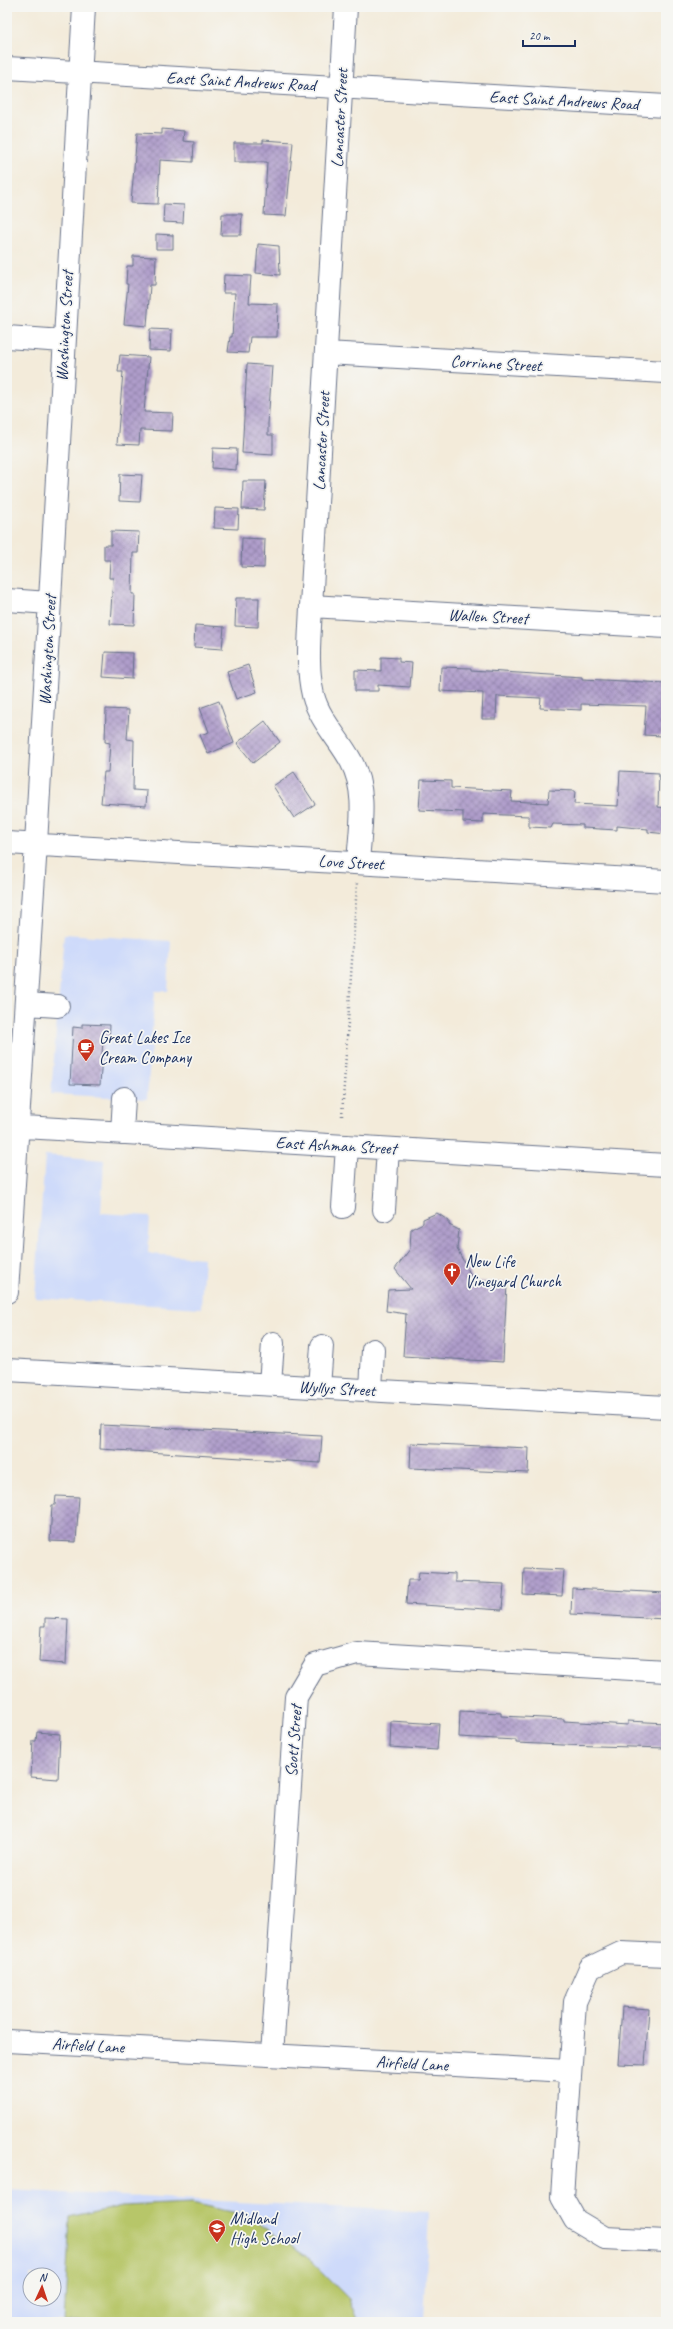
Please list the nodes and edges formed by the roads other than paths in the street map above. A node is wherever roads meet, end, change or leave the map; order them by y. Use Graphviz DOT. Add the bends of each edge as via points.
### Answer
graph roads {
  1 [pos="84,7"];
  2 [pos="346,7"];
  3 [pos="7,68"];
  4 [pos="80,72"];
  5 [pos="341,87"];
  6 [pos="666,106"];
  7 [pos="7,337"];
  8 [pos="63,341"];
  9 [pos="326,353"];
  10 [pos="666,372"];
  11 [pos="7,600"];
  12 [pos="49,603"];
  13 [pos="311,606"];
  14 [pos="666,627"];
  15 [pos="7,843"];
  16 [pos="36,844"];
  17 [pos="358,863"];
  18 [pos="666,881"];
  19 [pos="26,1004"];
  20 [pos="58,1006"];
  21 [pos="124,1098"];
  22 [pos="13,1126"];
  23 [pos="122,1133"];
  24 [pos="347,1146"];
  25 [pos="388,1148"];
  26 [pos="666,1165"];
  27 [pos="343,1207"];
  28 [pos="384,1210"];
  29 [pos="7,1292"];
  30 [pos="273,1343"];
  31 [pos="322,1346"];
  32 [pos="373,1350"];
  33 [pos="7,1370"];
  34 [pos="270,1384"];
  35 [pos="319,1387"];
  36 [pos="371,1390"];
  37 [pos="666,1407"];
  38 [pos="666,1671"];
  39 [pos="666,1955"];
  40 [pos="7,2041"];
  41 [pos="272,2055"];
  42 [pos="569,2071"];
  43 [pos="666,2241"];
  1 -- 4 [label="street, Washington Street"];
  2 -- 5 [label="street, Lancaster Street"];
  3 -- 4 [label="street, East Saint Andrews Road"];
  4 -- 5 [label="street, East Saint Andrews Road"];
  4 -- 8 [label="street, Washington Street"];
  5 -- 6 [label="street, East Saint Andrews Road"];
  5 -- 9 [label="street, Lancaster Street"];
  7 -- 8 [label="street"];
  8 -- 12 [label="street, Washington Street"];
  9 -- 10 [label="street, Corrinne Street"];
  9 -- 13 [label="street, Lancaster Street"];
  11 -- 12 [label="street"];
  12 -- 16 [label="street, Washington Street"];
  13 -- 14 [label="street, Wallen Street"];
  13 -- 17 [label="street, Lancaster Street" via="310,675 314,696 321,715 351,761 363,797"];
  15 -- 16 [label="street, Love Street"];
  16 -- 17 [label="street, Love Street"];
  16 -- 19 [label="street, Washington Street"];
  17 -- 18 [label="street, Love Street"];
  19 -- 20 [label="street"];
  19 -- 22 [label="street, Washington Street"];
  21 -- 23 [label="street"];
  22 -- 23 [label="street, East Ashman Street"];
  22 -- 29 [label="street, Washington Street"];
  23 -- 24 [label="street, East Ashman Street"];
  24 -- 25 [label="street, East Ashman Street"];
  24 -- 27 [label="street"];
  25 -- 26 [label="street, East Ashman Street"];
  25 -- 28 [label="street"];
  30 -- 34 [label="street"];
  31 -- 35 [label="street"];
  32 -- 36 [label="street"];
  33 -- 34 [label="street, Wyllys Street"];
  34 -- 35 [label="street, Wyllys Street"];
  35 -- 36 [label="street, Wyllys Street"];
  36 -- 37 [label="street, Wyllys Street"];
  38 -- 41 [label="street, Scott Street" via="357,1654 315,1665 296,1697"];
  39 -- 42 [label="street" via="622,1953 590,1968 575,2002"];
  40 -- 41 [label="street, Airfield Lane"];
  41 -- 42 [label="street, Airfield Lane"];
  42 -- 43 [label="street" via="562,2197 575,2220 606,2238"];
}
